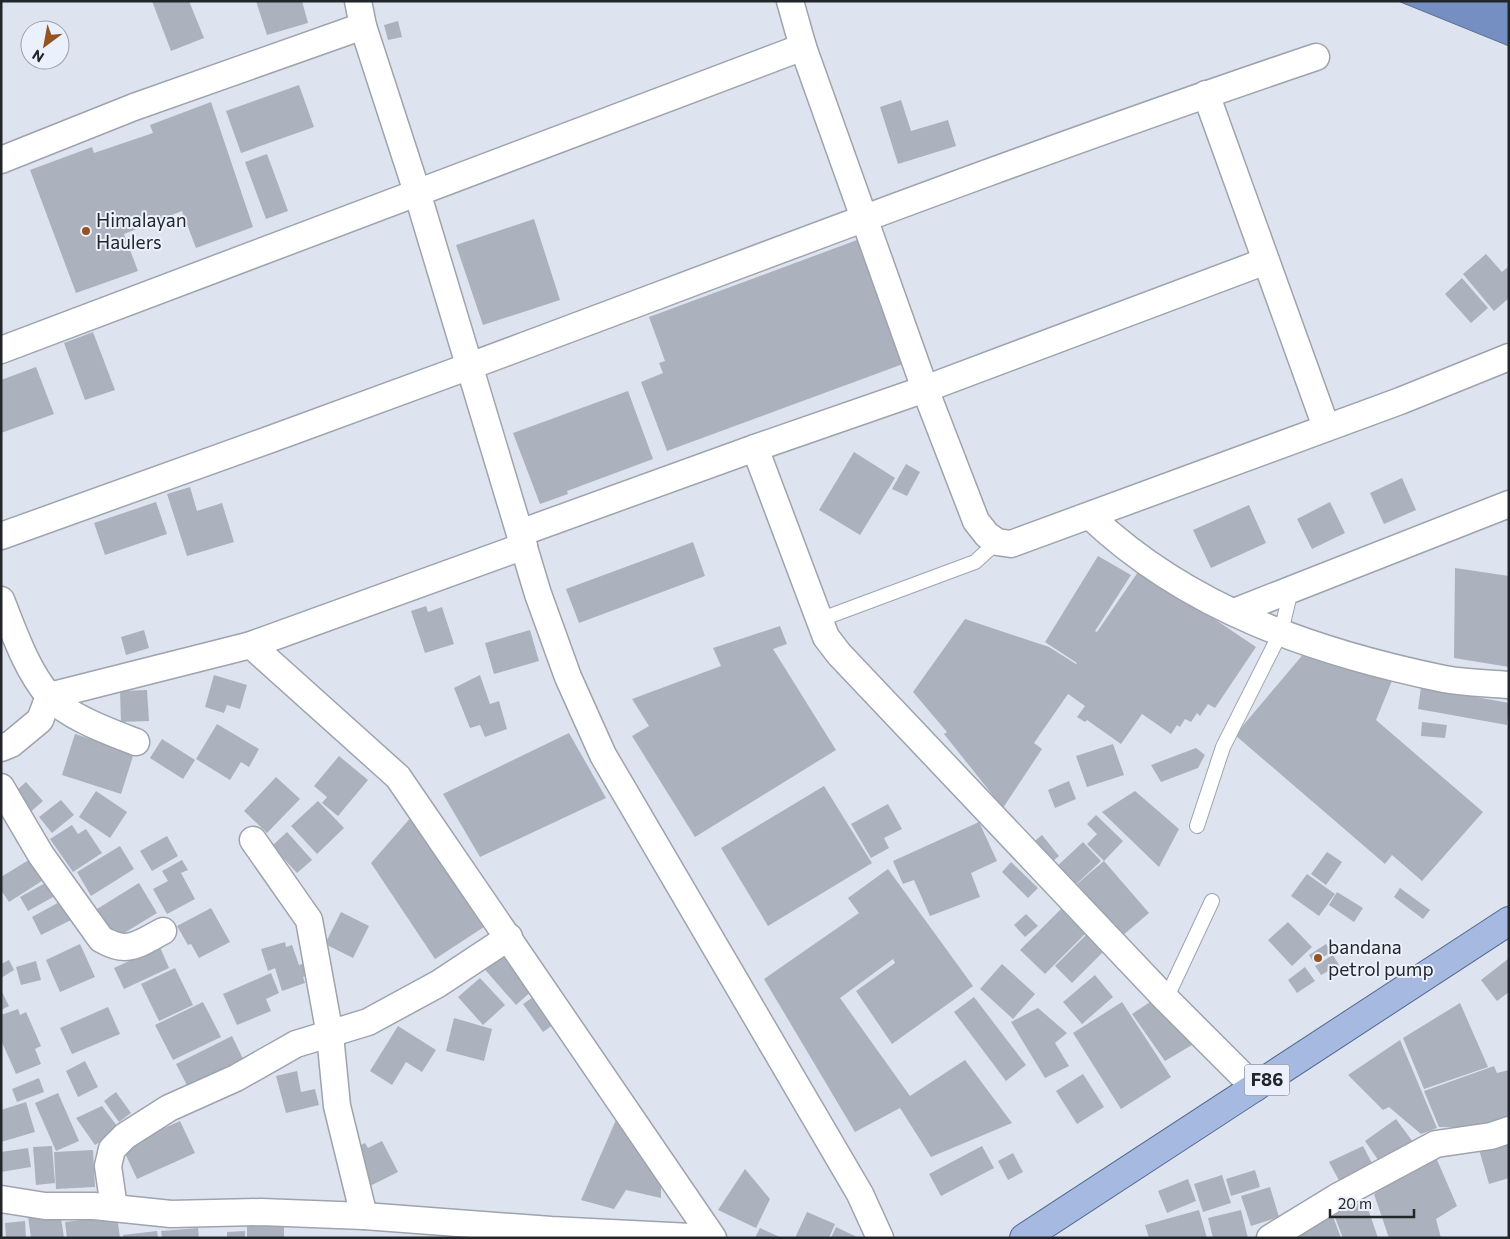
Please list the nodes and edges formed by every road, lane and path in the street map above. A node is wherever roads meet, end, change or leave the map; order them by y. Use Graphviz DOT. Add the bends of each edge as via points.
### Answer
graph roads {
  1 [pos="358,1"];
  2 [pos="790,1"];
  3 [pos="363,26"];
  4 [pos="803,47"];
  5 [pos="1316,57"];
  6 [pos="1206,94"];
  7 [pos="1,160"];
  8 [pos="417,192"];
  9 [pos="863,218"];
  10 [pos="1266,261"];
  11 [pos="1,350"];
  12 [pos="1509,357"];
  13 [pos="469,366"];
  14 [pos="925,389"];
  15 [pos="1326,427"];
  16 [pos="755,448"];
  17 [pos="1509,504"];
  18 [pos="1090,516"];
  19 [pos="1,536"];
  20 [pos="522,540"];
  21 [pos="997,542"];
  22 [pos="1291,590"];
  23 [pos="1,600"];
  24 [pos="1234,612"];
  25 [pos="819,620"];
  26 [pos="1281,632"];
  27 [pos="251,645"];
  28 [pos="1509,685"];
  29 [pos="49,696"];
  30 [pos="136,742"];
  31 [pos="1,748"];
  32 [pos="1,787"];
  33 [pos="1196,826"];
  34 [pos="253,840"];
  35 [pos="1212,901"];
  36 [pos="1509,921"];
  37 [pos="163,931"];
  38 [pos="508,938"];
  39 [pos="1166,999"];
  40 [pos="330,1035"];
  41 [pos="1255,1088"];
  42 [pos="1509,1130"];
  43 [pos="1,1198"];
  44 [pos="114,1208"];
  45 [pos="364,1216"];
  46 [pos="712,1238"];
  47 [pos="880,1238"];
  48 [pos="1024,1238"];
  49 [pos="1270,1238"];
  1 -- 3 [label="street"];
  2 -- 4 [label="street"];
  3 -- 7 [label="street" via="134,107"];
  3 -- 8 [label="street"];
  4 -- 8 [label="street"];
  4 -- 9 [label="street"];
  5 -- 6 [label="street"];
  6 -- 9 [label="street"];
  6 -- 10 [label="street"];
  8 -- 11 [label="street"];
  8 -- 13 [label="street"];
  9 -- 13 [label="street"];
  9 -- 14 [label="street"];
  10 -- 14 [label="street"];
  10 -- 15 [label="street"];
  12 -- 15 [label="street"];
  13 -- 19 [label="street"];
  13 -- 20 [label="street"];
  14 -- 16 [label="street"];
  14 -- 21 [label="street" via="976,521"];
  15 -- 18 [label="street"];
  16 -- 20 [label="street"];
  16 -- 25 [label="street"];
  17 -- 22 [label="street"];
  18 -- 21 [label="street" via="1011,544"];
  18 -- 24 [label="street" via="1116,540 1189,590"];
  20 -- 27 [label="street"];
  20 -- 47 [label="street" via="568,677 602,755 860,1194"];
  21 -- 25 [label="lane" via="974,562"];
  22 -- 24 [label="street"];
  22 -- 26 [label="lane"];
  23 -- 29 [label="street" via="24,655"];
  24 -- 26 [label="street"];
  25 -- 39 [label="street" via="826,637 839,654"];
  26 -- 28 [label="street" via="1308,644 1446,679"];
  26 -- 33 [label="lane" via="1223,747"];
  27 -- 29 [label="street"];
  27 -- 38 [label="street" via="398,777"];
  29 -- 30 [label="street" via="87,722"];
  29 -- 31 [label="street" via="40,720 11,744"];
  32 -- 37 [label="street" via="42,855 101,939 115,947 129,948"];
  34 -- 40 [label="street" via="309,920"];
  35 -- 39 [label="lane"];
  36 -- 41 [label="main road, F86"];
  38 -- 40 [label="street" via="438,984 368,1022"];
  38 -- 46 [label="street"];
  39 -- 41 [label="street"];
  40 -- 44 [label="street" via="296,1044 236,1078 169,1108 125,1136 112,1149 108,1166"];
  40 -- 45 [label="street" via="337,1106"];
  41 -- 48 [label="main road, F86"];
  42 -- 49 [label="street" via="1491,1136 1436,1144 1337,1197"];
  43 -- 44 [label="street" via="45,1206"];
  44 -- 45 [label="street" via="171,1214 261,1212"];
  45 -- 46 [label="street"];
}
